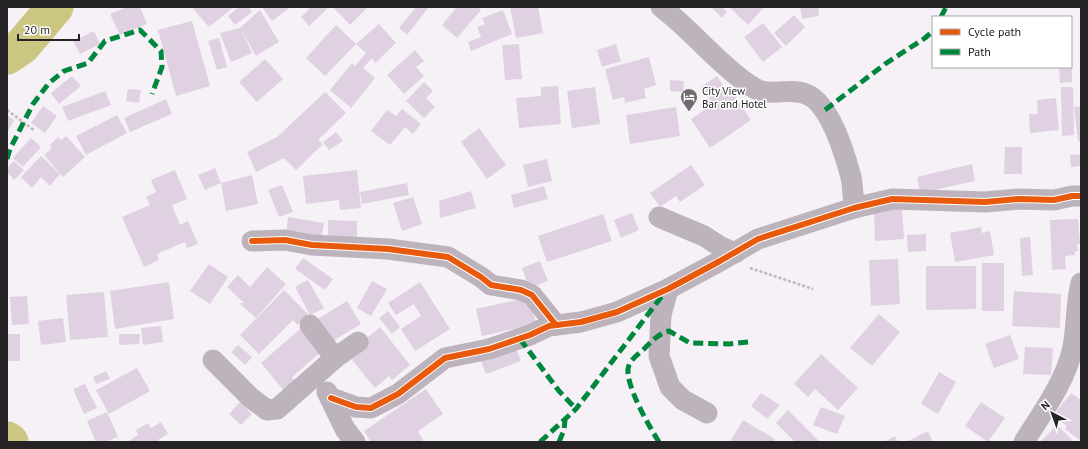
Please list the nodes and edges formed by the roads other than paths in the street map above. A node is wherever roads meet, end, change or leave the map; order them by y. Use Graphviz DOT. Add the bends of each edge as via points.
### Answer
graph roads {
  1 [pos="661,7"];
  2 [pos="1081,196"];
  3 [pos="854,208"];
  4 [pos="659,217"];
  5 [pos="252,241"];
  6 [pos="728,257"];
  7 [pos="1081,282"];
  8 [pos="668,289"];
  9 [pos="310,325"];
  10 [pos="556,325"];
  11 [pos="358,342"];
  12 [pos="335,358"];
  13 [pos="213,360"];
  14 [pos="315,377"];
  15 [pos="331,398"];
  16 [pos="707,412"];
  17 [pos="355,442"];
  18 [pos="1024,442"];
  1 -- 3 [label="street" via="748,84 761,91 806,94 816,100 825,110 841,145 851,179"];
  2 -- 3 [label="street" via="1054,200 1019,199 985,202 892,199"];
  3 -- 6 [label="street" via="758,239"];
  4 -- 6 [label="street" via="704,236 721,247"];
  5 -- 10 [label="street" via="285,240 312,245 388,249 448,257 491,285 521,290 532,295"];
  6 -- 8 [label="street"];
  7 -- 18 [label="street" via="1069,362"];
  8 -- 10 [label="street" via="617,312 581,322"];
  8 -- 16 [label="street" via="661,315 659,356 670,387 683,400"];
  9 -- 12 [label="street"];
  10 -- 15 [label="street" via="489,349 445,358 398,394 371,408 356,407"];
  11 -- 12 [label="street"];
  12 -- 14 [label="street"];
  13 -- 14 [label="street" via="251,398 267,410 277,409"];
  14 -- 15 [label="street"];
  15 -- 17 [label="street"];
}
